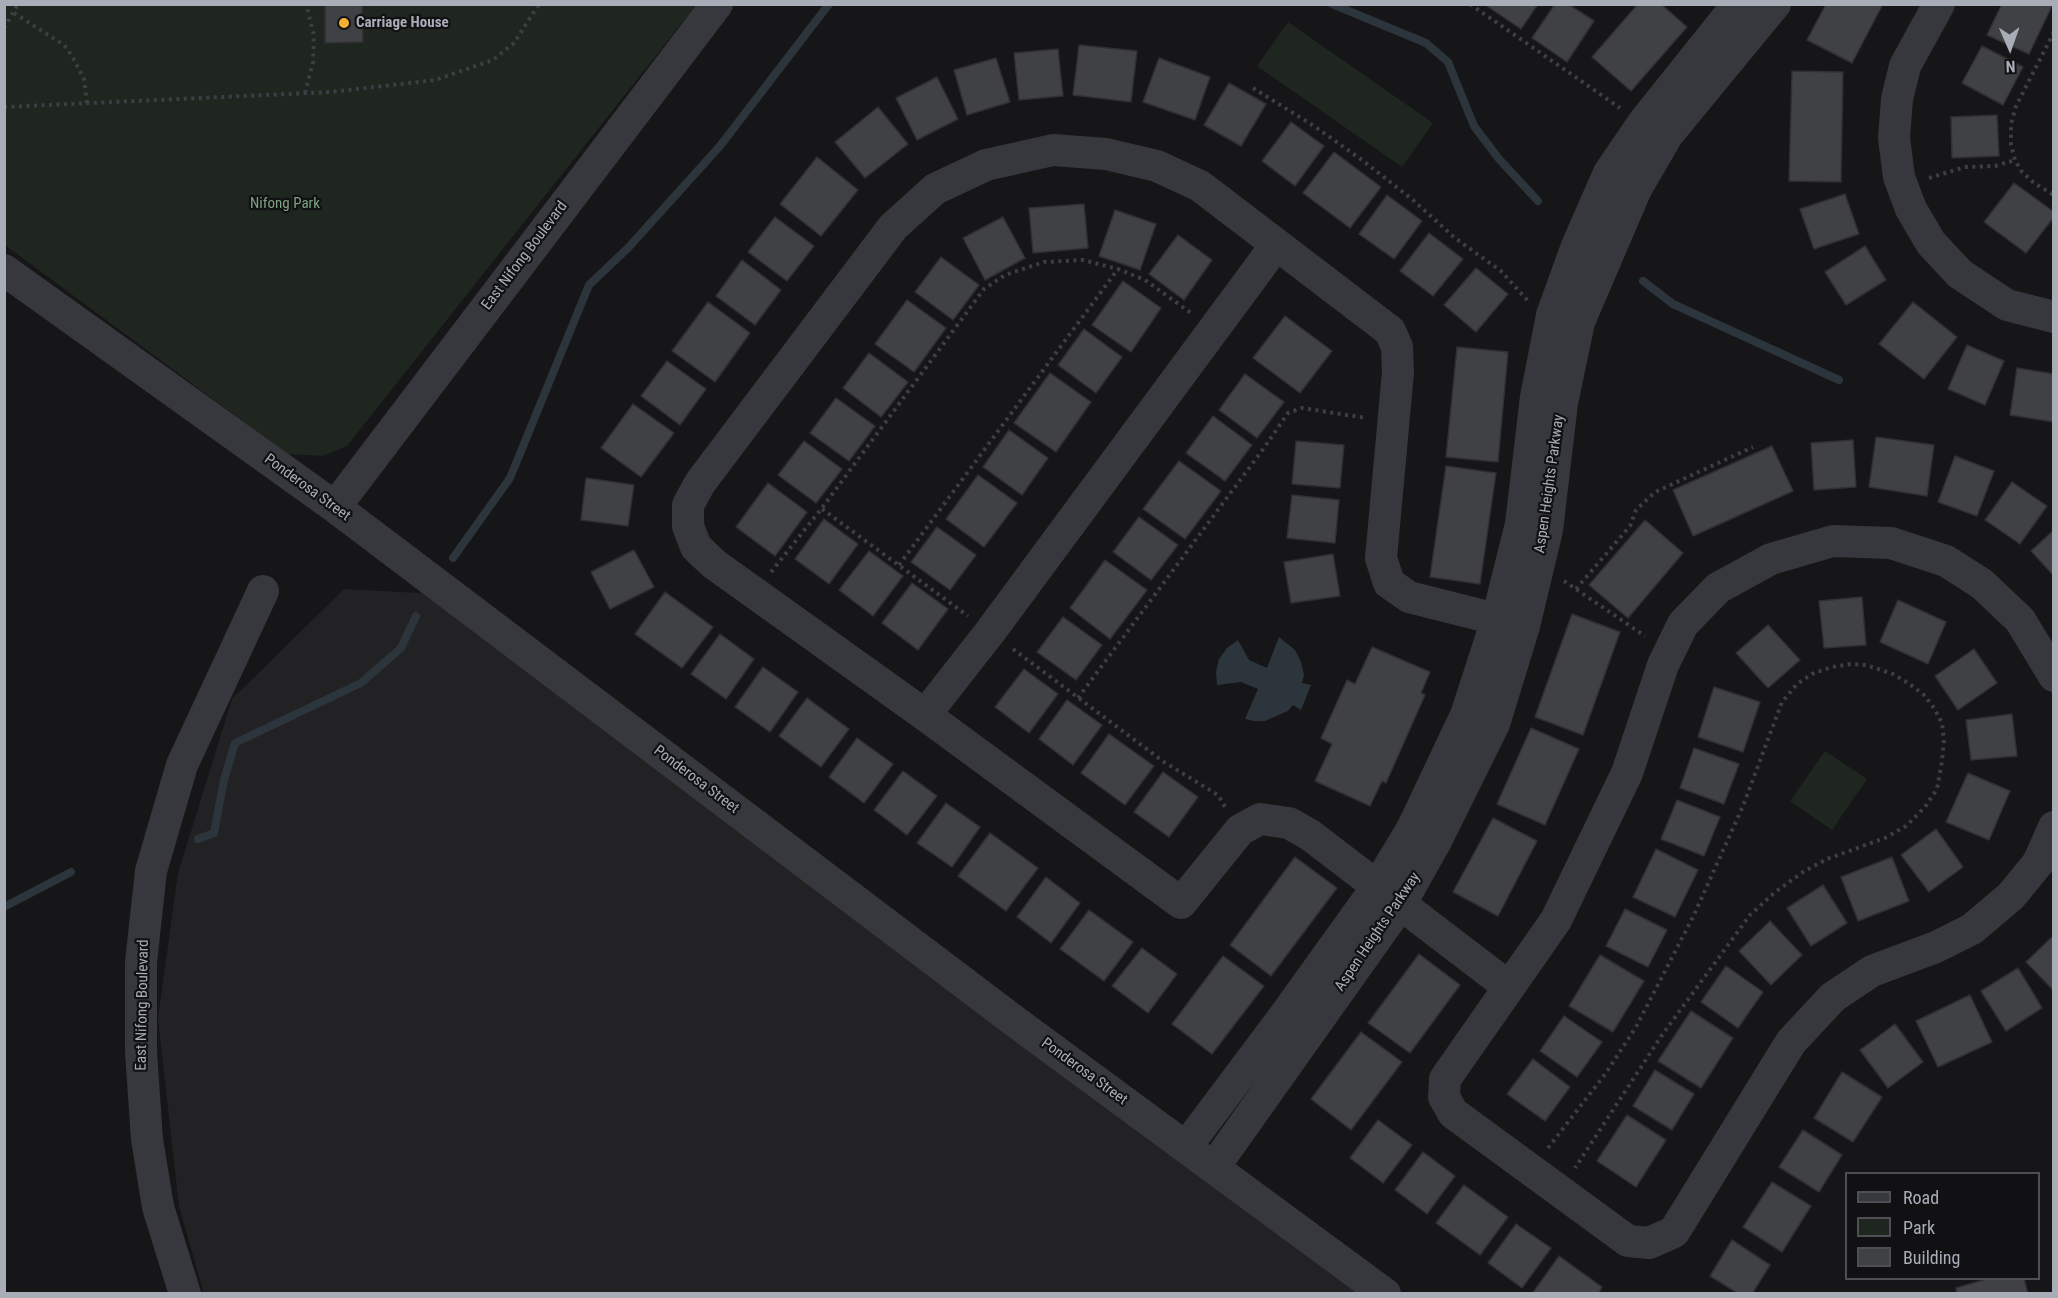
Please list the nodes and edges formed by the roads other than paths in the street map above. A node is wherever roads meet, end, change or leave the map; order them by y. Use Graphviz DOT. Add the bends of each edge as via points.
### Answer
graph roads {
  1 [pos="717,4"];
  2 [pos="1738,4"];
  3 [pos="1775,4"];
  4 [pos="1939,4"];
  5 [pos="1276,245"];
  6 [pos="4,270"];
  7 [pos="2054,317"];
  8 [pos="335,507"];
  9 [pos="263,591"];
  10 [pos="1511,623"];
  11 [pos="2054,676"];
  12 [pos="925,715"];
  13 [pos="2054,827"];
  14 [pos="1388,896"];
  15 [pos="1509,987"];
  16 [pos="1294,1028"];
  17 [pos="1186,1147"];
  18 [pos="1214,1167"];
  19 [pos="185,1293"];
  20 [pos="1385,1293"];
  1 -- 8 [label="street, East Nifong Boulevard"];
  2 -- 10 [label="street, Aspen Heights Parkway" via="1643,123 1609,173 1577,246 1552,315 1536,398"];
  3 -- 10 [label="street, Aspen Heights Parkway" via="1668,134 1635,189 1579,322 1562,403 1547,530 1539,564"];
  4 -- 7 [label="street" via="1905,66 1897,99 1894,138 1902,187 1931,243 1960,274 2007,305"];
  5 -- 10 [label="street" via="1374,317 1390,331 1397,347 1381,558 1389,583 1409,597"];
  5 -- 12 [label="street"];
  5 -- 12 [label="street" via="1200,186 1156,166 1106,154 1053,150 986,165 936,189 893,227 700,483 688,505 688,526 696,547 714,564"];
  6 -- 8 [label="street, Ponderosa Street"];
  8 -- 17 [label="street, Ponderosa Street"];
  9 -- 19 [label="street, East Nifong Boulevard" via="182,765 151,871 141,962 141,1052 147,1139 158,1207"];
  10 -- 14 [label="street, Aspen Heights Parkway" via="1412,829"];
  11 -- 15 [label="street" via="2020,620 1982,584 1946,561 1890,543 1833,541 1771,559 1718,588 1683,624 1663,665 1627,773 1556,920"];
  12 -- 14 [label="street" via="1181,903 1240,830 1260,819 1289,823 1310,835"];
  13 -- 15 [label="street" via="2038,863 2011,896 1972,929 1872,971 1833,997 1791,1042 1674,1232 1649,1243 1628,1241 1453,1113 1444,1096 1445,1079"];
  14 -- 15 [label="street"];
  14 -- 16 [label="street, Aspen Heights Parkway"];
  16 -- 17 [label="street"];
  16 -- 18 [label="street"];
  17 -- 18 [label="street, Ponderosa Street"];
  18 -- 20 [label="street, Ponderosa Street"];
}
